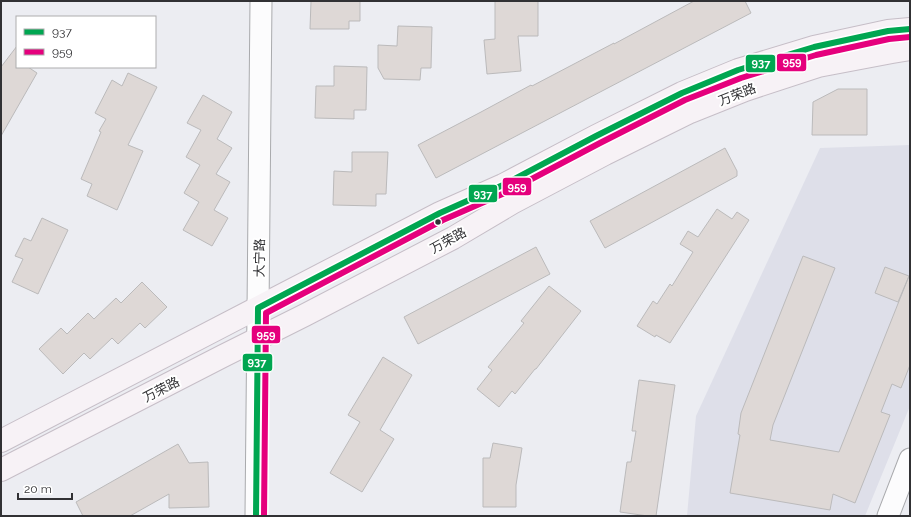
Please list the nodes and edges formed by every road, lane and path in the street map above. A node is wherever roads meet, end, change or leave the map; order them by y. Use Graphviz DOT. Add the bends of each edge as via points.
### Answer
graph roads {
  1 [pos="261,1"];
  2 [pos="910,29"];
  3 [pos="910,49"];
  4 [pos="258,308"];
  5 [pos="258,339"];
  6 [pos="1,441"];
  7 [pos="910,459"];
  8 [pos="1,470"];
  9 [pos="256,516"];
  10 [pos="888,516"];
  1 -- 4 [label="street, 大宁路"];
  2 -- 4 [label="main road, 万荣路" via="888,31 814,47 738,70 682,93 503,185 440,213"];
  3 -- 5 [label="main road, 万荣路" via="818,66 745,90 690,112 605,154 453,238"];
  4 -- 5 [label="street, 大宁路"];
  4 -- 6 [label="main road, 万荣路"];
  5 -- 8 [label="main road, 万荣路"];
  5 -- 9 [label="street, 大宁路"];
  7 -- 10 [label="street"];
}
